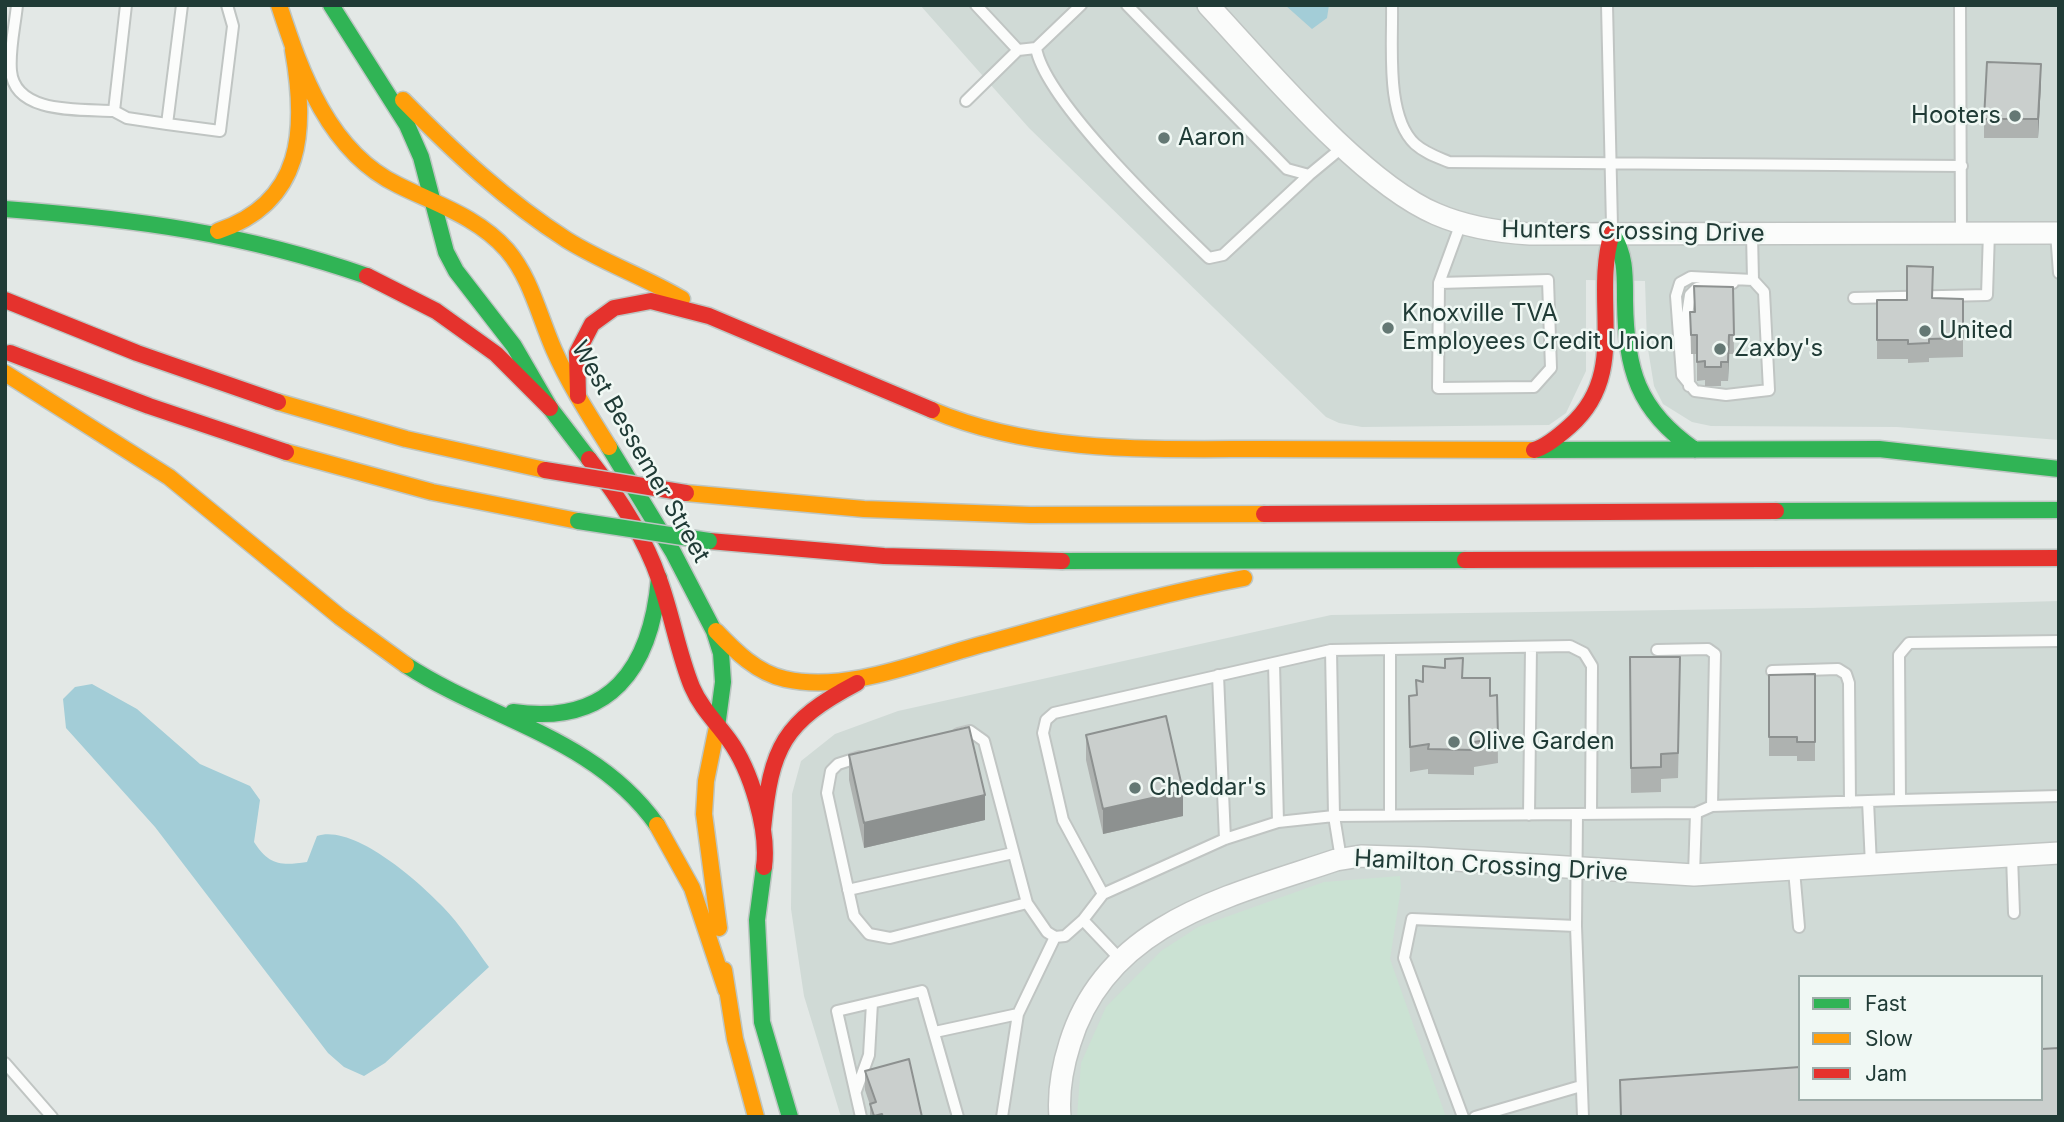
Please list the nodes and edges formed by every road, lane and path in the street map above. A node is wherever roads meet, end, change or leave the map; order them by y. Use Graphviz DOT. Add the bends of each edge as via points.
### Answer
graph roads {
  1 [pos="17,5"];
  2 [pos="126,5"];
  3 [pos="182,5"];
  4 [pos="227,5"];
  5 [pos="279,5"];
  6 [pos="331,5"];
  7 [pos="976,5"];
  8 [pos="1081,5"];
  9 [pos="1127,5"];
  10 [pos="1208,5"];
  11 [pos="1392,5"];
  12 [pos="1607,5"];
  13 [pos="1960,5"];
  14 [pos="1036,47"];
  15 [pos="293,50"];
  16 [pos="1018,50"];
  17 [pos="369,64"];
  18 [pos="967,101"];
  19 [pos="114,111"];
  20 [pos="167,124"];
  21 [pos="1344,146"];
  22 [pos="1608,164"];
  23 [pos="1962,166"];
  24 [pos="1309,175"];
  25 [pos="433,200"];
  26 [pos="5,209"];
  27 [pos="1461,223"];
  28 [pos="218,231"];
  29 [pos="1961,232"];
  30 [pos="1989,232"];
  31 [pos="1612,233"];
  32 [pos="2057,233"];
  33 [pos="1752,234"];
  34 [pos="2059,273"];
  35 [pos="1747,279"];
  36 [pos="1439,283"];
  37 [pos="1854,298"];
  38 [pos="5,300"];
  39 [pos="709,316"];
  40 [pos="5,351"];
  41 [pos="5,373"];
  42 [pos="578,396"];
  43 [pos="550,408"];
  44 [pos="1538,450"];
  45 [pos="1695,450"];
  46 [pos="2059,470"];
  47 [pos="2059,510"];
  48 [pos="2059,558"];
  49 [pos="1343,561"];
  50 [pos="659,578"];
  51 [pos="716,631"];
  52 [pos="2059,641"];
  53 [pos="1531,647"];
  54 [pos="1390,649"];
  55 [pos="1331,650"];
  56 [pos="1657,650"];
  57 [pos="1274,663"];
  58 [pos="1772,671"];
  59 [pos="881,672"];
  60 [pos="1218,675"];
  61 [pos="467,699"];
  62 [pos="719,727"];
  63 [pos="943,738"];
  64 [pos="876,754"];
  65 [pos="2059,796"];
  66 [pos="1900,800"];
  67 [pos="1868,801"];
  68 [pos="1850,802"];
  69 [pos="1712,806"];
  70 [pos="1696,813"];
  71 [pos="1577,814"];
  72 [pos="1591,814"];
  73 [pos="1529,815"];
  74 [pos="1334,816"];
  75 [pos="1390,816"];
  76 [pos="1278,822"];
  77 [pos="763,829"];
  78 [pos="1225,839"];
  79 [pos="1013,853"];
  80 [pos="2059,853"];
  81 [pos="2012,856"];
  82 [pos="1341,859"];
  83 [pos="1871,865"];
  84 [pos="1578,868"];
  85 [pos="1794,870"];
  86 [pos="1694,875"];
  87 [pos="848,890"];
  88 [pos="1103,894"];
  89 [pos="1027,903"];
  90 [pos="2014,913"];
  91 [pos="1083,920"];
  92 [pos="1576,926"];
  93 [pos="1799,927"];
  94 [pos="1055,937"];
  95 [pos="1119,958"];
  96 [pos="726,990"];
  97 [pos="872,1003"];
  98 [pos="1018,1014"];
  99 [pos="934,1031"];
  100 [pos="5,1063"];
  101 [pos="1581,1086"];
  102 [pos="856,1091"];
  103 [pos="52,1117"];
  104 [pos="756,1117"];
  105 [pos="790,1117"];
  106 [pos="862,1117"];
  107 [pos="958,1117"];
  108 [pos="1002,1117"];
  109 [pos="1060,1117"];
  110 [pos="1463,1117"];
  111 [pos="1475,1117"];
  112 [pos="1583,1117"];
  1 -- 19 [label="lane" via="11,73 20,92 47,106"];
  2 -- 19 [label="lane"];
  3 -- 20 [label="lane"];
  4 -- 20 [label="lane" via="233,26 220,131"];
  5 -- 15 [label="main road, West Bessemer Street"];
  6 -- 17 [label="main road, West Bessemer Street"];
  7 -- 16 [label="lane"];
  8 -- 14 [label="lane"];
  9 -- 24 [label="lane" via="1287,169"];
  10 -- 21 [label="street, Hunters Crossing Drive"];
  11 -- 22 [label="lane" via="1394,98 1413,142 1428,154 1474,164"];
  12 -- 22 [label="lane"];
  13 -- 23 [label="lane"];
  14 -- 16 [label="lane"];
  14 -- 24 [label="lane" via="1038,62 1076,118 1209,258 1223,254"];
  15 -- 25 [label="main road, West Bessemer Street" via="344,142 391,182"];
  15 -- 28 [label="main road" via="302,105 281,185 259,213"];
  16 -- 18 [label="lane"];
  17 -- 25 [label="main road, West Bessemer Street" via="407,124"];
  17 -- 39 [label="main road" via="447,145 554,230"];
  19 -- 20 [label="lane" via="127,118"];
  21 -- 24 [label="lane"];
  21 -- 27 [label="street, Hunters Crossing Drive" via="1404,196"];
  22 -- 23 [label="lane"];
  22 -- 31 [label="lane"];
  23 -- 29 [label="lane"];
  25 -- 42 [label="main road, West Bessemer Street" via="490,233 507,250"];
  25 -- 43 [label="main road, West Bessemer Street" via="446,252 514,346"];
  26 -- 28 [label="main road" via="130,218"];
  27 -- 31 [label="street, Hunters Crossing Drive" via="1530,234"];
  27 -- 36 [label="lane"];
  28 -- 43 [label="main road" via="311,256 402,293 488,343"];
  29 -- 30 [label="street, Hunters Crossing Drive"];
  29 -- 33 [label="street, Hunters Crossing Drive"];
  30 -- 32 [label="street, Hunters Crossing Drive"];
  30 -- 37 [label="lane" via="1987,295"];
  31 -- 33 [label="street, Hunters Crossing Drive"];
  31 -- 44 [label="main road" via="1605,253 1607,346 1597,395 1571,429"];
  31 -- 45 [label="main road" via="1626,254 1625,333 1637,388 1654,419"];
  32 -- 34 [label="lane"];
  33 -- 35 [label="lane"];
  35 -- 35 [label="lane" via="1764,292 1769,390 1726,395 1695,391 1682,374 1676,296 1680,283 1691,277"];
  36 -- 36 [label="lane" via="1438,388 1534,387 1544,380 1551,368 1548,280"];
  38 -- 47 [label="main road, bridge" via="108,344 263,399 461,454 686,493 864,509 1030,515"];
  39 -- 42 [label="main road" via="650,301 627,303 604,314 584,336 577,353"];
  39 -- 44 [label="main road" via="959,422 1053,443 1144,449"];
  40 -- 49 [label="main road, bridge" via="155,411 325,464 452,498 578,521 709,541 884,556"];
  41 -- 61 [label="main road" via="150,461 370,638 415,671"];
  42 -- 51 [label="main road, West Bessemer Street" via="679,561"];
  43 -- 50 [label="main road, West Bessemer Street" via="617,495"];
  44 -- 45 [label="main road"];
  45 -- 46 [label="main road" via="1879,449"];
  48 -- 49 [label="main road"];
  49 -- 59 [label="main road" via="1181,591"];
  50 -- 61 [label="main road" via="656,613 645,649 607,695 587,707 552,717 524,715"];
  50 -- 62 [label="main road, West Bessemer Street" via="692,687"];
  51 -- 59 [label="main road" via="747,662 786,680"];
  51 -- 62 [label="main road, West Bessemer Street" via="722,662"];
  52 -- 66 [label="lane" via="1909,643 1903,648 1899,655"];
  53 -- 54 [label="lane"];
  53 -- 72 [label="lane" via="1570,646 1584,653 1592,666"];
  53 -- 73 [label="lane"];
  54 -- 55 [label="lane"];
  54 -- 75 [label="lane"];
  55 -- 57 [label="lane"];
  55 -- 74 [label="lane"];
  56 -- 69 [label="lane" via="1708,649 1715,654"];
  57 -- 60 [label="lane"];
  57 -- 76 [label="lane"];
  58 -- 68 [label="lane" via="1838,669 1846,674"];
  59 -- 77 [label="main road" via="830,696 794,722 772,766"];
  60 -- 78 [label="lane"];
  60 -- 88 [label="lane" via="1054,713 1046,720 1043,733 1063,820"];
  61 -- 96 [label="main road" via="583,755 632,795 667,837 686,869 706,918"];
  62 -- 77 [label="main road, West Bessemer Street" via="747,774"];
  62 -- 96 [label="main road, West Bessemer Street" via="706,779 704,828"];
  63 -- 79 [label="lane" via="970,731 984,741"];
  64 -- 87 [label="lane" via="838,764 828,784"];
  65 -- 66 [label="lane"];
  66 -- 67 [label="lane"];
  67 -- 68 [label="lane"];
  67 -- 83 [label="lane"];
  68 -- 69 [label="lane"];
  69 -- 70 [label="lane"];
  70 -- 72 [label="lane"];
  70 -- 86 [label="lane"];
  71 -- 72 [label="lane"];
  71 -- 73 [label="lane"];
  71 -- 84 [label="lane"];
  73 -- 75 [label="lane"];
  74 -- 75 [label="lane"];
  74 -- 76 [label="lane"];
  74 -- 82 [label="lane"];
  76 -- 78 [label="lane"];
  77 -- 105 [label="main road, West Bessemer Street" via="765,859 756,930 758,983 767,1045"];
  78 -- 88 [label="lane"];
  79 -- 87 [label="lane"];
  79 -- 89 [label="lane"];
  80 -- 81 [label="street, Hamilton Crossing Drive"];
  81 -- 83 [label="street, Hamilton Crossing Drive"];
  81 -- 90 [label="lane"];
  82 -- 84 [label="street, Hamilton Crossing Drive" via="1384,857"];
  82 -- 95 [label="street, Hamilton Crossing Drive" via="1175,919"];
  83 -- 85 [label="street, Hamilton Crossing Drive"];
  84 -- 86 [label="street, Hamilton Crossing Drive"];
  84 -- 92 [label="lane"];
  85 -- 86 [label="street, Hamilton Crossing Drive"];
  85 -- 93 [label="lane"];
  87 -- 89 [label="lane" via="860,926 881,938"];
  88 -- 91 [label="lane"];
  89 -- 94 [label="lane"];
  91 -- 94 [label="lane" via="1065,936"];
  91 -- 95 [label="lane"];
  92 -- 101 [label="lane"];
  92 -- 110 [label="lane" via="1412,919 1404,957"];
  94 -- 98 [label="lane"];
  95 -- 109 [label="street, Hamilton Crossing Drive" via="1101,980 1075,1028 1062,1080"];
  96 -- 104 [label="main road, West Bessemer Street"];
  97 -- 99 [label="lane" via="922,991"];
  97 -- 102 [label="lane" via="869,1055"];
  97 -- 102 [label="lane" via="837,1011"];
  98 -- 99 [label="lane"];
  98 -- 108 [label="lane"];
  99 -- 107 [label="lane"];
  100 -- 103 [label="lane"];
  101 -- 111 [label="lane"];
  101 -- 112 [label="lane"];
  102 -- 106 [label="lane"];
}
